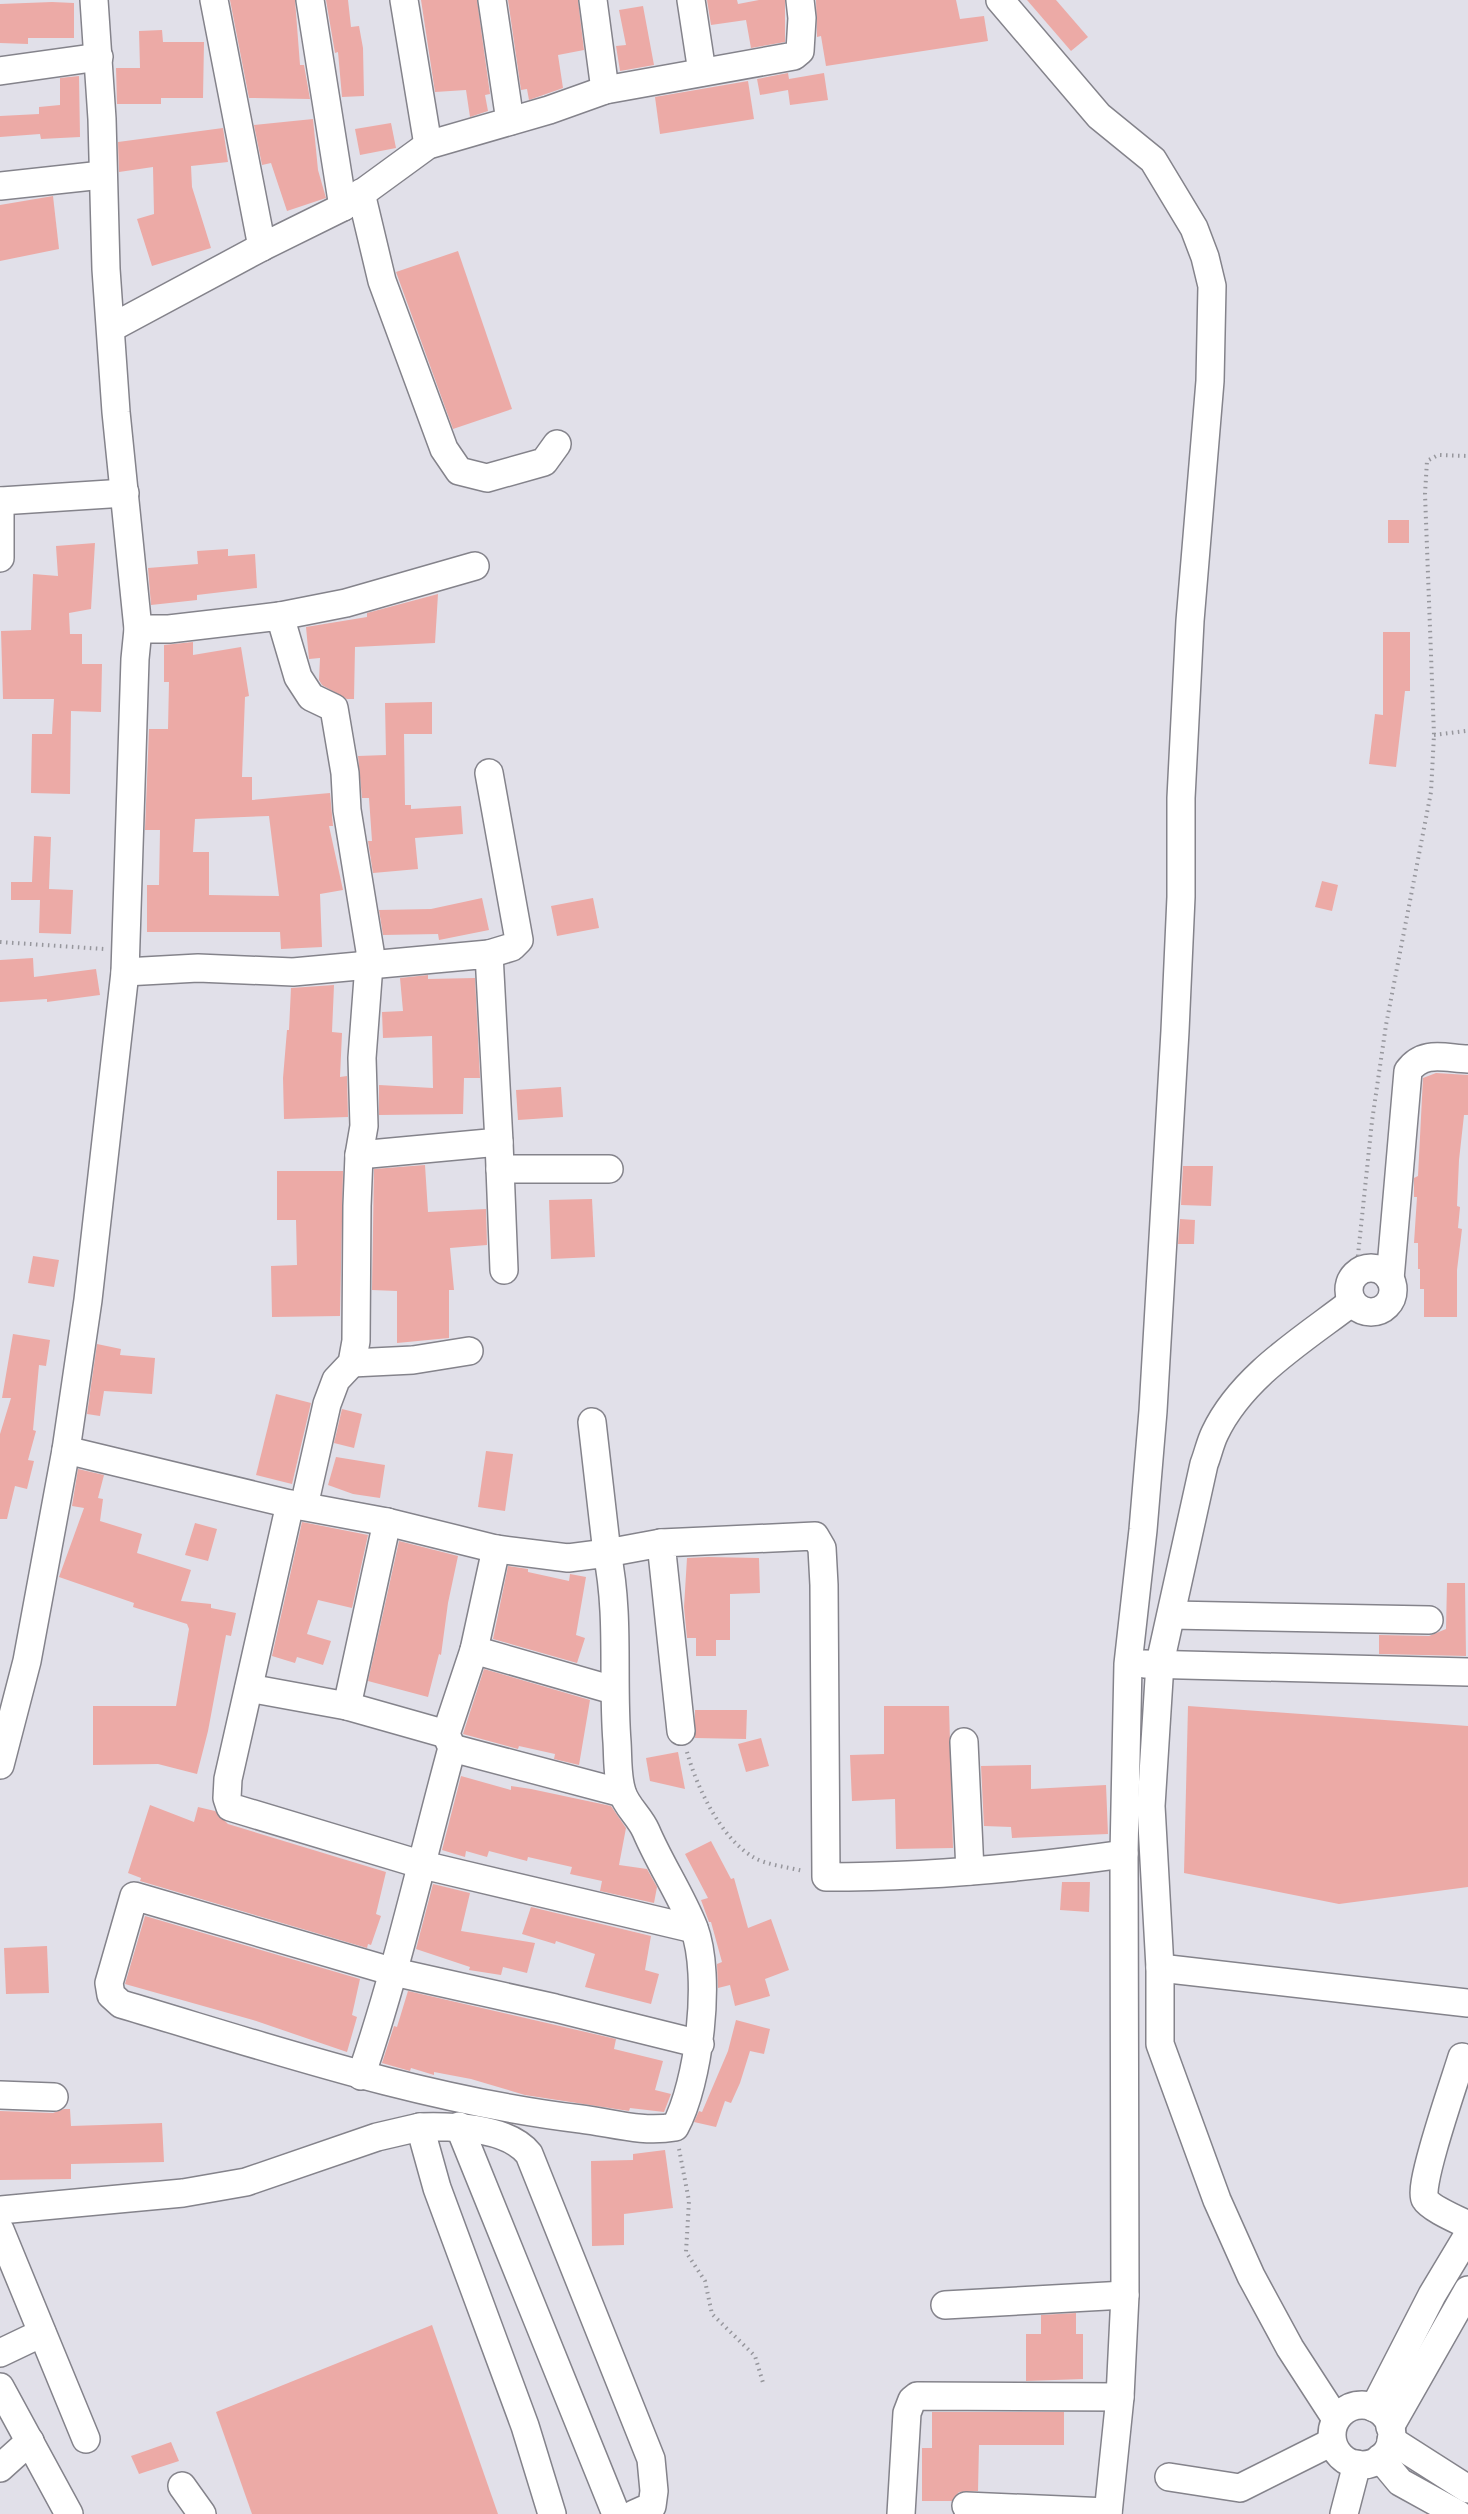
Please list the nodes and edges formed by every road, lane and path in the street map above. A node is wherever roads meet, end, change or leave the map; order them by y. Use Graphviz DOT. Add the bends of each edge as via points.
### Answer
graph roads {
  1 [pos="94,0"];
  2 [pos="214,0"];
  3 [pos="310,0"];
  4 [pos="404,0"];
  5 [pos="492,0"];
  6 [pos="593,0"];
  7 [pos="691,0"];
  8 [pos="800,0"];
  9 [pos="1000,0"];
  10 [pos="99,57"];
  11 [pos="0,71"];
  12 [pos="702,72"];
  13 [pos="605,90"];
  14 [pos="510,121"];
  15 [pos="429,145"];
  16 [pos="102,176"];
  17 [pos="0,186"];
  18 [pos="352,200"];
  19 [pos="262,247"];
  20 [pos="111,328"];
  21 [pos="557,444"];
  22 [pos="1468,456"];
  23 [pos="125,493"];
  24 [pos="0,501"];
  25 [pos="0,558"];
  26 [pos="475,566"];
  27 [pos="280,616"];
  28 [pos="138,630"];
  29 [pos="1468,730"];
  30 [pos="1434,735"];
  31 [pos="489,773"];
  32 [pos="0,942"];
  33 [pos="489,954"];
  34 [pos="125,961"];
  35 [pos="367,965"];
  36 [pos="1468,1059"];
  37 [pos="499,1142"];
  38 [pos="359,1155"];
  39 [pos="500,1169"];
  40 [pos="609,1169"];
  41 [pos="504,1270"];
  42 [pos="1356,1274"];
  43 [pos="1390,1279"];
  44 [pos="1352,1302"];
  45 [pos="470,1351"];
  46 [pos="352,1363"];
  47 [pos="592,1422"];
  48 [pos="66,1450"];
  49 [pos="297,1505"];
  50 [pos="387,1522"];
  51 [pos="662,1543"];
  52 [pos="496,1549"];
  53 [pos="607,1553"];
  54 [pos="1172,1615"];
  55 [pos="1429,1620"];
  56 [pos="474,1650"];
  57 [pos="1160,1663"];
  58 [pos="1128,1664"];
  59 [pos="1468,1672"];
  60 [pos="249,1688"];
  61 [pos="613,1690"];
  62 [pos="346,1707"];
  63 [pos="681,1731"];
  64 [pos="449,1741"];
  65 [pos="964,1742"];
  66 [pos="0,1765"];
  67 [pos="622,1793"];
  68 [pos="1124,1854"];
  69 [pos="423,1865"];
  70 [pos="970,1871"];
  71 [pos="826,1877"];
  72 [pos="694,1929"];
  73 [pos="1160,1968"];
  74 [pos="394,1972"];
  75 [pos="1468,2003"];
  76 [pos="700,2044"];
  77 [pos="1462,2057"];
  78 [pos="361,2076"];
  79 [pos="0,2095"];
  80 [pos="54,2097"];
  81 [pos="459,2126"];
  82 [pos="420,2127"];
  83 [pos="675,2127"];
  84 [pos="0,2210"];
  85 [pos="1468,2225"];
  86 [pos="0,2230"];
  87 [pos="1468,2235"];
  88 [pos="1468,2290"];
  89 [pos="1125,2295"];
  90 [pos="945,2305"];
  91 [pos="42,2333"];
  92 [pos="0,2353"];
  93 [pos="0,2386"];
  94 [pos="764,2386"];
  95 [pos="1120,2397"];
  96 [pos="1334,2430"];
  97 [pos="86,2439"];
  98 [pos="1378,2439"];
  99 [pos="30,2441"];
  100 [pos="0,2468"];
  101 [pos="1169,2477"];
  102 [pos="182,2486"];
  103 [pos="1468,2489"];
  104 [pos="966,2506"];
  105 [pos="1108,2513"];
  106 [pos="69,2514"];
  107 [pos="202,2514"];
  108 [pos="552,2514"];
  109 [pos="616,2514"];
  110 [pos="634,2514"];
  111 [pos="901,2514"];
  112 [pos="1344,2514"];
  113 [pos="1458,2514"];
  1 -- 10 [label="street"];
  2 -- 19 [label="street"];
  3 -- 18 [label="street"];
  4 -- 15 [label="street"];
  5 -- 14 [label="street"];
  6 -- 13 [label="street"];
  7 -- 12 [label="street"];
  8 -- 12 [label="street" via="800,51 794,56"];
  9 -- 58 [label="street" via="1099,116 1153,160 1194,228 1212,286 1210,381 1190,621 1176,1019 1153,1399"];
  10 -- 11 [label="street"];
  10 -- 16 [label="street"];
  12 -- 13 [label="street"];
  13 -- 14 [label="street"];
  14 -- 15 [label="street"];
  15 -- 18 [label="street"];
  16 -- 17 [label="street"];
  16 -- 20 [label="street"];
  18 -- 19 [label="street"];
  18 -- 21 [label="street" via="444,449 459,471 487,478 543,462"];
  19 -- 20 [label="street"];
  20 -- 23 [label="street"];
  22 -- 30 [label="path" via="1438,455 1427,461"];
  23 -- 24 [label="street"];
  23 -- 28 [label="street"];
  24 -- 25 [label="street"];
  26 -- 27 [label="street" via="346,603"];
  27 -- 28 [label="street" via="169,630"];
  27 -- 35 [label="street" via="298,677 310,697 334,708 369,940"];
  28 -- 34 [label="street"];
  29 -- 30 [label="path"];
  30 -- 42 [label="path" via="1431,792 1386,1025"];
  31 -- 33 [label="street" via="519,940 512,947"];
  32 -- 34 [label="path"];
  33 -- 35 [label="street"];
  33 -- 37 [label="street"];
  34 -- 35 [label="street" via="293,972"];
  34 -- 48 [label="street" via="88,1300"];
  35 -- 38 [label="street" via="362,1059 364,1126"];
  36 -- 43 [label="street" via="1424,1057 1408,1071"];
  37 -- 38 [label="street"];
  37 -- 39 [label="street"];
  38 -- 46 [label="street" via="356,1341"];
  39 -- 40 [label="street"];
  39 -- 41 [label="street"];
  42 -- 43 [label="street" via="1374,1269"];
  42 -- 44 [label="street" via="1349,1292"];
  43 -- 44 [label="street" via="1392,1295 1382,1309 1366,1311"];
  44 -- 54 [label="street" via="1264,1371 1228,1412 1215,1434 1204,1464"];
  45 -- 46 [label="street" via="413,1360"];
  46 -- 49 [label="street" via="336,1380"];
  47 -- 53 [label="street"];
  48 -- 49 [label="street"];
  48 -- 66 [label="street" via="27,1661"];
  49 -- 50 [label="street"];
  49 -- 60 [label="street" via="268,1593"];
  50 -- 52 [label="street"];
  50 -- 62 [label="street"];
  51 -- 53 [label="street"];
  51 -- 63 [label="street"];
  51 -- 71 [label="street" via="815,1536 819,1541 824,1585"];
  52 -- 53 [label="street" via="568,1558"];
  52 -- 56 [label="street"];
  53 -- 61 [label="street" via="615,1622"];
  54 -- 55 [label="street"];
  54 -- 57 [label="street"];
  56 -- 61 [label="street"];
  56 -- 64 [label="street"];
  57 -- 58 [label="street"];
  57 -- 59 [label="street"];
  57 -- 73 [label="street" via="1151,1806"];
  58 -- 68 [label="street"];
  60 -- 62 [label="street"];
  60 -- 69 [label="street" via="228,1779 230,1807"];
  61 -- 67 [label="street"];
  62 -- 64 [label="street"];
  63 -- 71 [label="path" via="691,1766 732,1842 755,1859"];
  64 -- 67 [label="street"];
  64 -- 69 [label="street"];
  65 -- 70 [label="street"];
  67 -- 72 [label="street" via="645,1827"];
  68 -- 70 [label="street"];
  68 -- 89 [label="street"];
  69 -- 72 [label="street"];
  69 -- 74 [label="street"];
  70 -- 71 [label="street"];
  72 -- 76 [label="street" via="700,1962"];
  73 -- 75 [label="street"];
  73 -- 96 [label="street" via="1160,2044 1217,2200 1251,2276"];
  74 -- 76 [label="street"];
  74 -- 78 [label="street"];
  74 -- 78 [label="street" via="134,1896 120,1939 108,1983 111,1995 122,2004"];
  76 -- 83 [label="street" via="685,2110"];
  77 -- 85 [label="street" via="1423,2194 1426,2202"];
  78 -- 83 [label="street" via="522,2112 636,2129"];
  79 -- 80 [label="street"];
  81 -- 82 [label="street"];
  81 -- 109 [label="street"];
  81 -- 110 [label="street" via="508,2139 530,2154 651,2459 652,2506"];
  82 -- 84 [label="street" via="377,2137 246,2182 183,2193"];
  82 -- 108 [label="street" via="437,2188 525,2426"];
  83 -- 94 [label="path" via="689,2201 686,2252 705,2281 712,2314 754,2356"];
  86 -- 91 [label="street"];
  87 -- 98 [label="street" via="1432,2295"];
  88 -- 98 [label="street"];
  89 -- 90 [label="street"];
  89 -- 95 [label="street"];
  91 -- 92 [label="street"];
  91 -- 97 [label="street"];
  93 -- 99 [label="street"];
  95 -- 105 [label="street"];
  95 -- 111 [label="street" via="917,2396 907,2413"];
  96 -- 98 [label="street" via="1353,2406"];
  96 -- 98 [label="street" via="1337,2452 1346,2460"];
  96 -- 101 [label="street" via="1239,2488"];
  98 -- 103 [label="street"];
  98 -- 112 [label="street"];
  98 -- 113 [label="street" via="1400,2482"];
  99 -- 100 [label="street"];
  99 -- 106 [label="street"];
  102 -- 107 [label="street"];
  104 -- 105 [label="street"];
}
